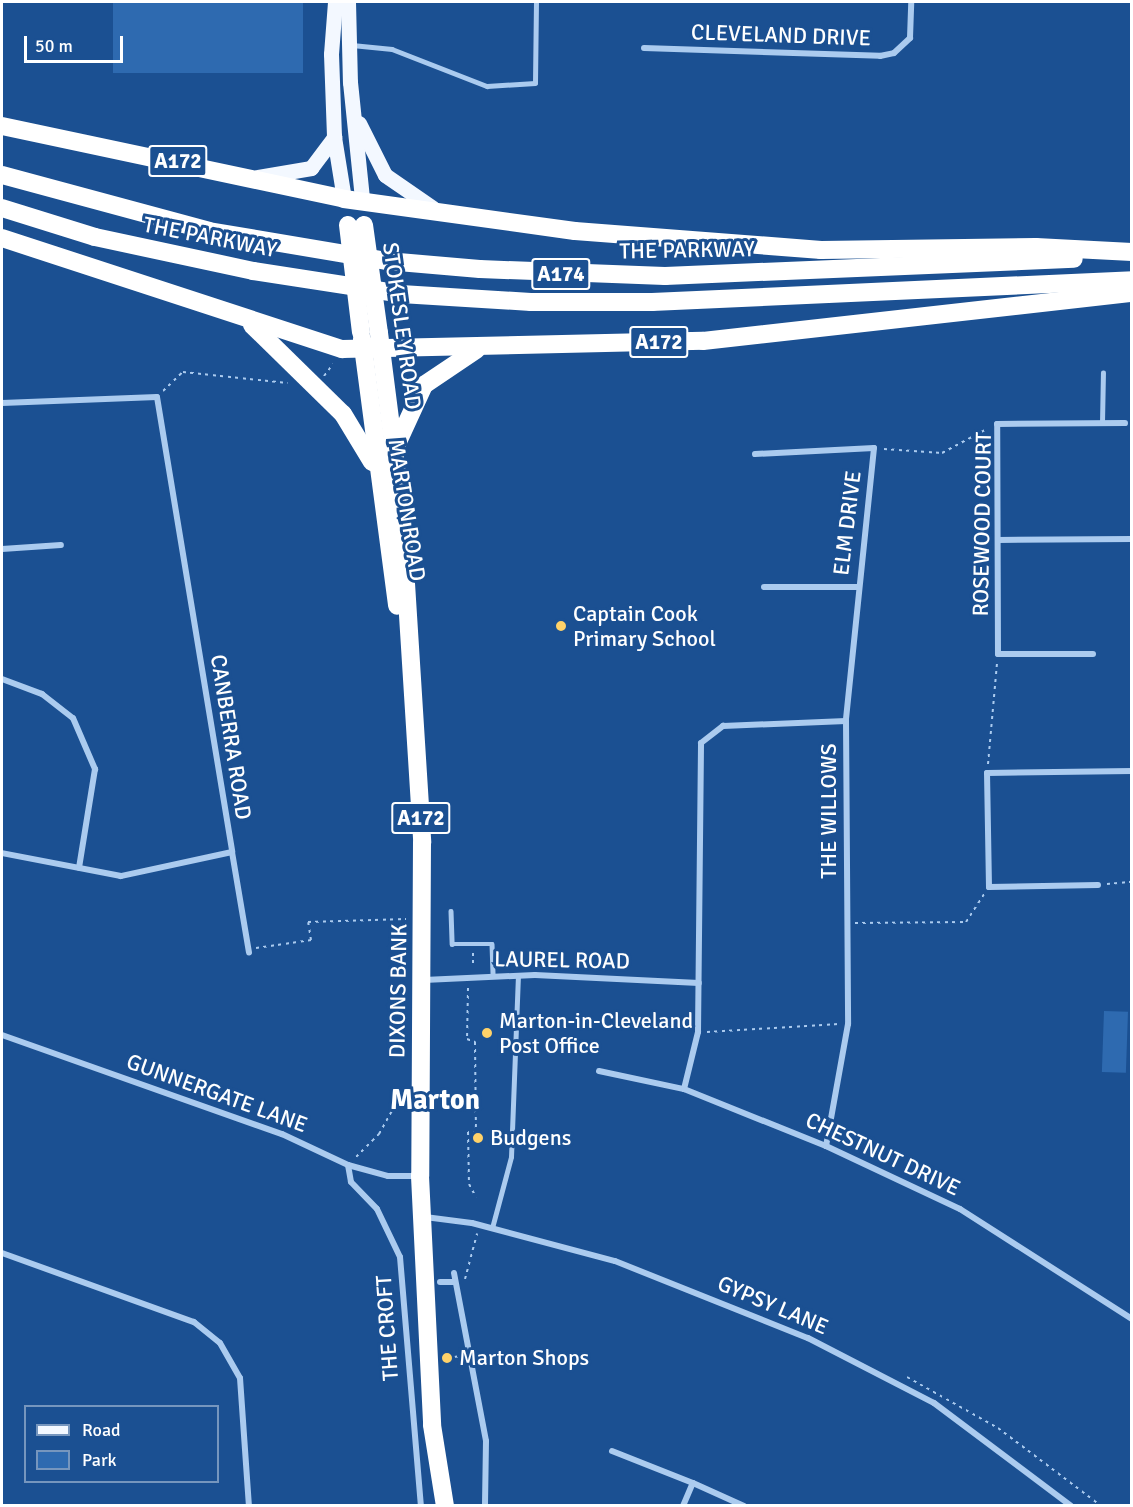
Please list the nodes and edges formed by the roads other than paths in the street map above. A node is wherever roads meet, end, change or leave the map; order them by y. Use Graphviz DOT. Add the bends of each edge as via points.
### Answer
graph roads {
  1 [pos="335,2"];
  2 [pos="348,2"];
  3 [pos="536,2"];
  4 [pos="911,2"];
  5 [pos="349,45"];
  6 [pos="644,48"];
  7 [pos="353,110"];
  8 [pos="2,126"];
  9 [pos="334,137"];
  10 [pos="2,175"];
  11 [pos="255,177"];
  12 [pos="353,199"];
  13 [pos="2,208"];
  14 [pos="433,208"];
  15 [pos="2,238"];
  16 [pos="1131,254"];
  17 [pos="1131,280"];
  18 [pos="1131,293"];
  19 [pos="248,321"];
  20 [pos="371,341"];
  21 [pos="477,349"];
  22 [pos="1103,373"];
  23 [pos="2,403"];
  24 [pos="1102,423"];
  25 [pos="1125,423"];
  26 [pos="396,447"];
  27 [pos="755,454"];
  28 [pos="377,471"];
  29 [pos="401,504"];
  30 [pos="382,506"];
  31 [pos="1131,539"];
  32 [pos="998,540"];
  33 [pos="61,545"];
  34 [pos="2,549"];
  35 [pos="764,587"];
  36 [pos="857,587"];
  37 [pos="1093,654"];
  38 [pos="410,657"];
  39 [pos="2,679"];
  40 [pos="846,721"];
  41 [pos="1131,771"];
  42 [pos="232,852"];
  43 [pos="2,853"];
  44 [pos="79,868"];
  45 [pos="1098,885"];
  46 [pos="451,911"];
  47 [pos="249,951"];
  48 [pos="493,976"];
  49 [pos="518,976"];
  50 [pos="423,980"];
  51 [pos="699,983"];
  52 [pos="2,1035"];
  53 [pos="599,1071"];
  54 [pos="684,1089"];
  55 [pos="826,1146"];
  56 [pos="348,1165"];
  57 [pos="420,1176"];
  58 [pos="424,1217"];
  59 [pos="492,1228"];
  60 [pos="2,1253"];
  61 [pos="454,1273"];
  62 [pos="440,1282"];
  63 [pos="455,1282"];
  64 [pos="1131,1319"];
  65 [pos="612,1451"];
  66 [pos="693,1483"];
  67 [pos="249,1506"];
  68 [pos="421,1506"];
  69 [pos="445,1506"];
  70 [pos="485,1506"];
  71 [pos="683,1506"];
  72 [pos="744,1506"];
  73 [pos="1071,1506"];
  1 -- 9 [label="main road, STOKESLEY ROAD / A172" via="331,54"];
  2 -- 5 [label="main road, STOKESLEY ROAD / A172"];
  3 -- 5 [label="lane" via="536,83 486,86 392,49"];
  4 -- 6 [label="street, CLEVELAND DRIVE" via="910,38 894,53 880,56"];
  5 -- 7 [label="main road, STOKESLEY ROAD / A172"];
  7 -- 12 [label="main road, STOKESLEY ROAD / A172"];
  7 -- 14 [label="main road, A174" via="386,175"];
  8 -- 11 [label="highway, A172"];
  9 -- 11 [label="main road, A172" via="310,168"];
  9 -- 12 [label="main road, STOKESLEY ROAD / A172"];
  10 -- 16 [label="highway, THE PARKWAY / A174" via="209,231 387,261 480,269 665,276"];
  11 -- 12 [label="highway, A172"];
  12 -- 14 [label="highway, A174"];
  12 -- 20 [label="highway, STOKESLEY ROAD / A172, bridge"];
  13 -- 17 [label="highway, THE PARKWAY / A174" via="105,240 253,271 401,294 508,301 652,302"];
  14 -- 16 [label="highway, A174" via="575,231 821,250 1036,247"];
  15 -- 19 [label="highway"];
  18 -- 21 [label="highway, A172" via="703,340"];
  19 -- 20 [label="highway" via="342,349"];
  19 -- 28 [label="highway" via="342,414"];
  20 -- 21 [label="highway, A172"];
  20 -- 26 [label="highway, STOKESLEY ROAD / A172"];
  20 -- 28 [label="highway, MARTON ROAD / A172"];
  21 -- 26 [label="highway, A172" via="424,385"];
  22 -- 24 [label="lane"];
  23 -- 42 [label="street, CANBERRA ROAD" via="157,397"];
  24 -- 25 [label="street, ROSEWOOD COURT"];
  24 -- 32 [label="street, ROSEWOOD COURT" via="997,424"];
  26 -- 29 [label="highway, STOKESLEY ROAD / A172"];
  27 -- 36 [label="street, ELM DRIVE" via="874,448 869,519"];
  28 -- 30 [label="highway, MARTON ROAD / A172"];
  29 -- 30 [label="highway"];
  29 -- 38 [label="highway, STOKESLEY ROAD / A172"];
  30 -- 38 [label="highway, MARTON ROAD / A172"];
  31 -- 32 [label="street"];
  32 -- 37 [label="street, ROSEWOOD COURT" via="998,654"];
  33 -- 34 [label="street"];
  35 -- 36 [label="street"];
  36 -- 40 [label="street, ELM DRIVE"];
  38 -- 50 [label="highway, DIXONS BANK / A172" via="424,919"];
  39 -- 44 [label="street" via="42,694 73,718 95,769"];
  40 -- 51 [label="street, THE WILLOWS" via="723,726 700,743"];
  40 -- 55 [label="street, THE WILLOWS" via="848,1024"];
  41 -- 45 [label="street" via="987,773 989,887"];
  42 -- 44 [label="street, CANBERRA ROAD" via="121,876"];
  42 -- 47 [label="street"];
  43 -- 44 [label="street, CANBERRA ROAD"];
  46 -- 48 [label="lane" via="452,944 492,944"];
  48 -- 49 [label="street, LAUREL ROAD"];
  48 -- 50 [label="street, LAUREL ROAD"];
  49 -- 51 [label="street, LAUREL ROAD"];
  49 -- 59 [label="lane" via="511,1157"];
  50 -- 57 [label="highway, DIXONS BANK / A172"];
  51 -- 54 [label="street, THE WILLOWS" via="698,1032"];
  52 -- 56 [label="street, GUNNERGATE LANE" via="282,1134"];
  53 -- 54 [label="street, CHESTNUT DRIVE"];
  54 -- 55 [label="street, CHESTNUT DRIVE"];
  55 -- 64 [label="street, CHESTNUT DRIVE" via="960,1209"];
  56 -- 57 [label="street, GUNNERGATE LANE" via="388,1176"];
  56 -- 68 [label="street, THE CROFT" via="351,1182 377,1209 400,1257"];
  57 -- 58 [label="highway, DIXONS BANK / A172"];
  58 -- 59 [label="street, GYPSY LANE"];
  58 -- 69 [label="highway, DIXONS BANK / A172" via="432,1425"];
  59 -- 73 [label="street, GYPSY LANE" via="615,1261 808,1338 934,1403"];
  60 -- 67 [label="street" via="194,1322 220,1343 240,1378"];
  61 -- 63 [label="street"];
  62 -- 63 [label="street"];
  63 -- 70 [label="street" via="486,1441"];
  65 -- 66 [label="street"];
  66 -- 71 [label="street"];
  66 -- 72 [label="street"];
}
